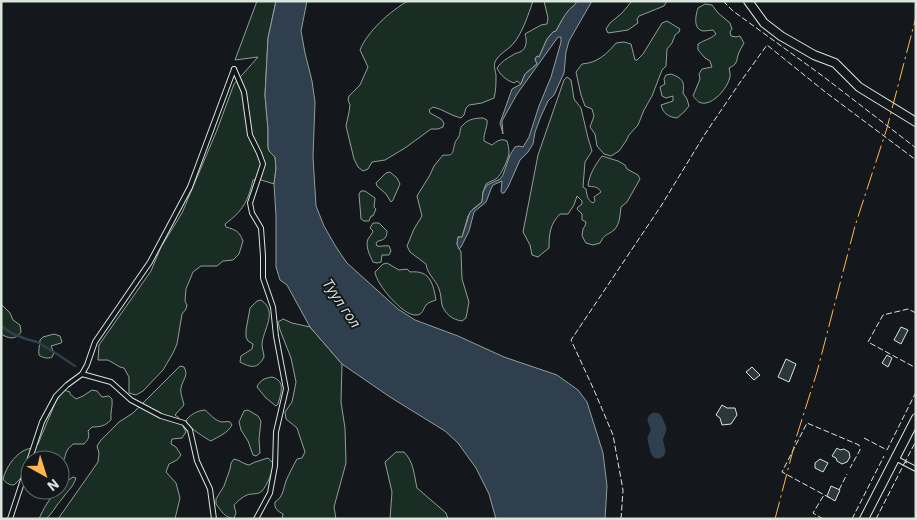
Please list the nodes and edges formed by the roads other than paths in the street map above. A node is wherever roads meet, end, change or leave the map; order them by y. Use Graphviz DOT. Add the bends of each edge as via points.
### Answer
graph roads {
  1 [pos="748,1"];
  2 [pos="916,122"];
  3 [pos="82,374"];
  4 [pos="916,418"];
  5 [pos="895,458"];
  6 [pos="916,469"];
  7 [pos="10,519"];
  8 [pos="214,519"];
  9 [pos="256,519"];
  10 [pos="864,519"];
  1 -- 2 [label="street" via="764,23 781,36 835,63 859,87"];
  3 -- 7 [label="lane" via="56,396 42,422"];
  3 -- 8 [label="lane" via="111,382 131,400 184,424 190,430 197,462 210,489"];
  3 -- 9 [label="lane" via="95,342 150,262 190,188 234,69 244,92 250,135 263,164 250,203 252,214 261,228 262,278 273,307 286,389 276,432 270,493"];
  4 -- 5 [label="street"];
  5 -- 6 [label="lane"];
  5 -- 10 [label="street"];
}
